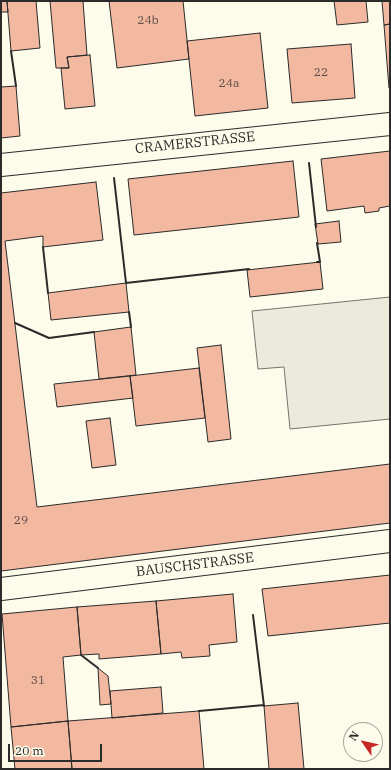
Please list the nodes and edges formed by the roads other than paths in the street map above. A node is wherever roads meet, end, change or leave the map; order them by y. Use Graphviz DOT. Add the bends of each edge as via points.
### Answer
graph roads {
  1 [pos="390,124"];
  2 [pos="1,165"];
  3 [pos="390,540"];
  4 [pos="1,589"];
  1 -- 2 [label="street, CRAMERSTRASSE"];
  3 -- 4 [label="street, BAUSCHSTRASSE"];
}
